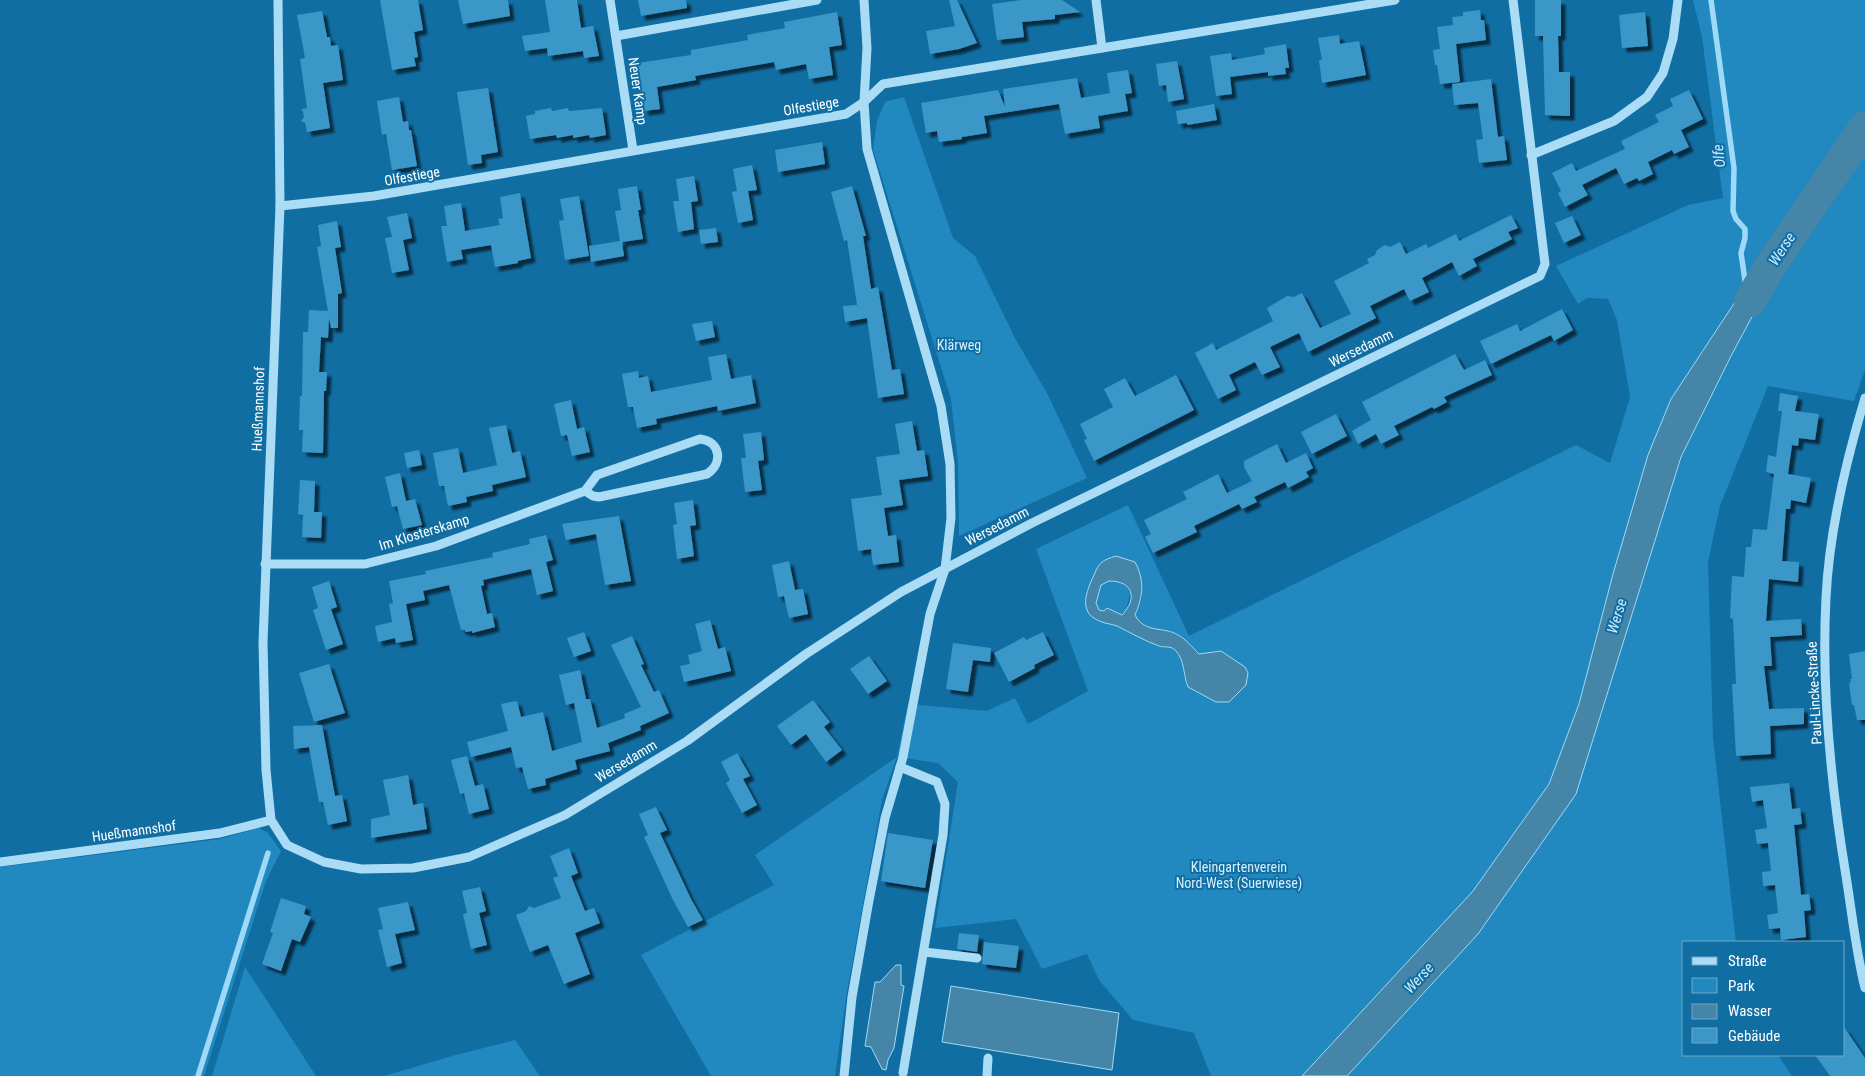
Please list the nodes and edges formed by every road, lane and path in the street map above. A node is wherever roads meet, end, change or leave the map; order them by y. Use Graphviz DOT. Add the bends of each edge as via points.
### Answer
graph roads {
  1 [pos="278,0"];
  2 [pos="610,0"];
  3 [pos="818,0"];
  4 [pos="864,0"];
  5 [pos="1096,0"];
  6 [pos="1395,0"];
  7 [pos="1513,0"];
  8 [pos="1678,0"];
  9 [pos="616,36"];
  10 [pos="1102,48"];
  11 [pos="864,102"];
  12 [pos="633,150"];
  13 [pos="1531,154"];
  14 [pos="280,206"];
  15 [pos="1865,398"];
  16 [pos="585,491"];
  17 [pos="265,564"];
  18 [pos="945,569"];
  19 [pos="900,767"];
  20 [pos="270,820"];
  21 [pos="287,845"];
  22 [pos="0,862"];
  23 [pos="924,952"];
  24 [pos="977,958"];
  25 [pos="1865,988"];
  26 [pos="988,1058"];
  27 [pos="903,1073"];
  28 [pos="844,1076"];
  29 [pos="987,1076"];
  1 -- 14 [label="street, Hueßmannshof"];
  2 -- 9 [label="street, Neuer Kamp"];
  3 -- 9 [label="street"];
  4 -- 11 [label="street" via="867,48"];
  5 -- 10 [label="street"];
  6 -- 10 [label="street, Olfestiege"];
  7 -- 13 [label="street, Wersedamm"];
  8 -- 13 [label="street" via="1673,39 1663,73 1646,98 1614,121"];
  9 -- 12 [label="street, Neuer Kamp"];
  10 -- 11 [label="street, Olfestiege" via="883,84"];
  11 -- 12 [label="street, Olfestiege" via="846,114"];
  11 -- 18 [label="street" via="867,150 941,406 950,464 951,518"];
  12 -- 14 [label="street, Olfestiege" via="382,195"];
  13 -- 18 [label="street, Wersedamm" via="1545,264 1540,276 1032,523"];
  14 -- 17 [label="street, Hueßmannshof"];
  15 -- 25 [label="street, Paul-Lincke-Straße" via="1834,528 1826,596 1824,665 1840,838"];
  16 -- 16 [label="street, Im Klosterskamp" via="599,497 707,474 715,469 718,462 714,445 700,439 597,474"];
  16 -- 17 [label="street, Im Klosterskamp" via="436,546 365,564"];
  17 -- 20 [label="street, Hueßmannshof" via="263,642"];
  18 -- 19 [label="street" via="930,614"];
  18 -- 21 [label="street, Wersedamm" via="901,592 806,654 687,741 582,805 469,857 413,868 361,869 324,862"];
  19 -- 23 [label="street" via="937,782 945,804"];
  19 -- 28 [label="street" via="885,818 868,906 852,997"];
  20 -- 21 [label="street, Hueßmannshof"];
  20 -- 22 [label="street, Hueßmannshof" via="220,833"];
  23 -- 24 [label="street"];
  23 -- 27 [label="street"];
  26 -- 29 [label="street"];
}
